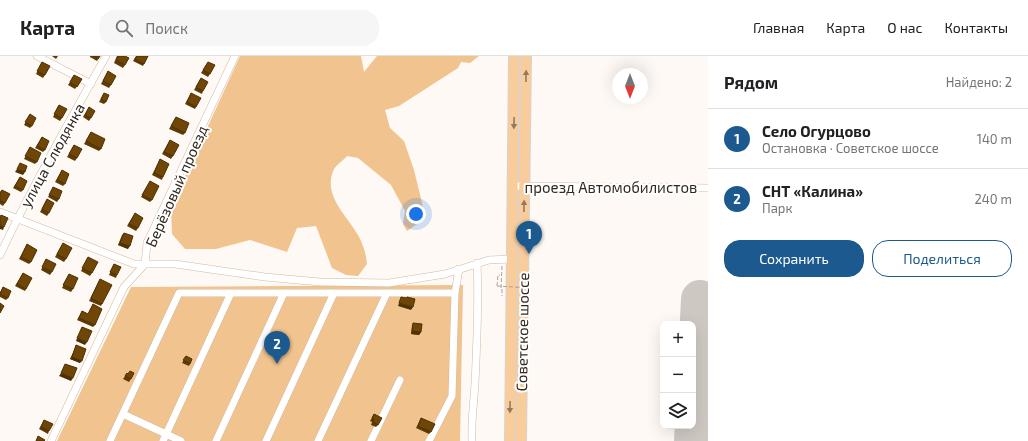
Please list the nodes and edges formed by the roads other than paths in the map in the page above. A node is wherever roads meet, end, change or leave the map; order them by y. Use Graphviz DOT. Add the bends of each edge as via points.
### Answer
graph roads {
  1 [pos="37,56"];
  2 [pos="106,56"];
  3 [pos="235,56"];
  4 [pos="514,56"];
  5 [pos="526,56"];
  6 [pos="90,84"];
  7 [pos="513,186"];
  8 [pos="524,186"];
  9 [pos="708,188"];
  10 [pos="0,212"];
  11 [pos="17,220"];
  12 [pos="0,255"];
  13 [pos="512,259"];
  14 [pos="478,263"];
  15 [pos="145,264"];
  16 [pos="459,269"];
  17 [pos="231,293"];
  18 [pos="284,293"];
  19 [pos="334,293"];
  20 [pos="388,293"];
  21 [pos="455,293"];
  22 [pos="400,380"];
  23 [pos="123,414"];
  24 [pos="164,438"];
  25 [pos="51,441"];
  26 [pos="110,441"];
  27 [pos="181,441"];
  28 [pos="216,441"];
  29 [pos="266,441"];
  30 [pos="318,441"];
  31 [pos="371,441"];
  32 [pos="429,441"];
  33 [pos="472,441"];
  34 [pos="510,441"];
  35 [pos="521,441"];
  1 -- 6 [label="street"];
  2 -- 6 [label="street, улица Слюдянка"];
  3 -- 15 [label="street, Берёзовый проезд" via="147,244"];
  4 -- 7 [label="highway, Советское шоссе, one-way"];
  8 -- 5 [label="highway, Советское шоссе, one-way"];
  6 -- 11 [label="street, улица Слюдянка"];
  7 -- 8 [label="street, проезд Автомобилистов"];
  7 -- 13 [label="highway, Советское шоссе"];
  8 -- 9 [label="street, проезд Автомобилистов"];
  35 -- 8 [label="highway, Советское шоссе, one-way"];
  10 -- 11 [label="street"];
  11 -- 12 [label="street, улица Слюдянка"];
  11 -- 15 [label="street" via="134,264"];
  13 -- 14 [label="street"];
  13 -- 34 [label="highway, Советское шоссе, one-way"];
  14 -- 16 [label="street"];
  14 -- 33 [label="street" via="478,325 471,421"];
  15 -- 16 [label="street" via="175,264 320,282 389,283 445,274"];
  15 -- 25 [label="street, Берёзовый проезд" via="124,287"];
  16 -- 21 [label="street"];
  17 -- 18 [label="street"];
  17 -- 23 [label="street" via="179,293"];
  17 -- 24 [label="street"];
  18 -- 19 [label="street"];
  18 -- 28 [label="street"];
  19 -- 20 [label="street"];
  19 -- 29 [label="street"];
  20 -- 21 [label="street"];
  20 -- 30 [label="street"];
  21 -- 32 [label="street" via="452,396"];
  22 -- 31 [label="street"];
  23 -- 24 [label="street"];
  23 -- 26 [label="street"];
  24 -- 27 [label="street"];
}
